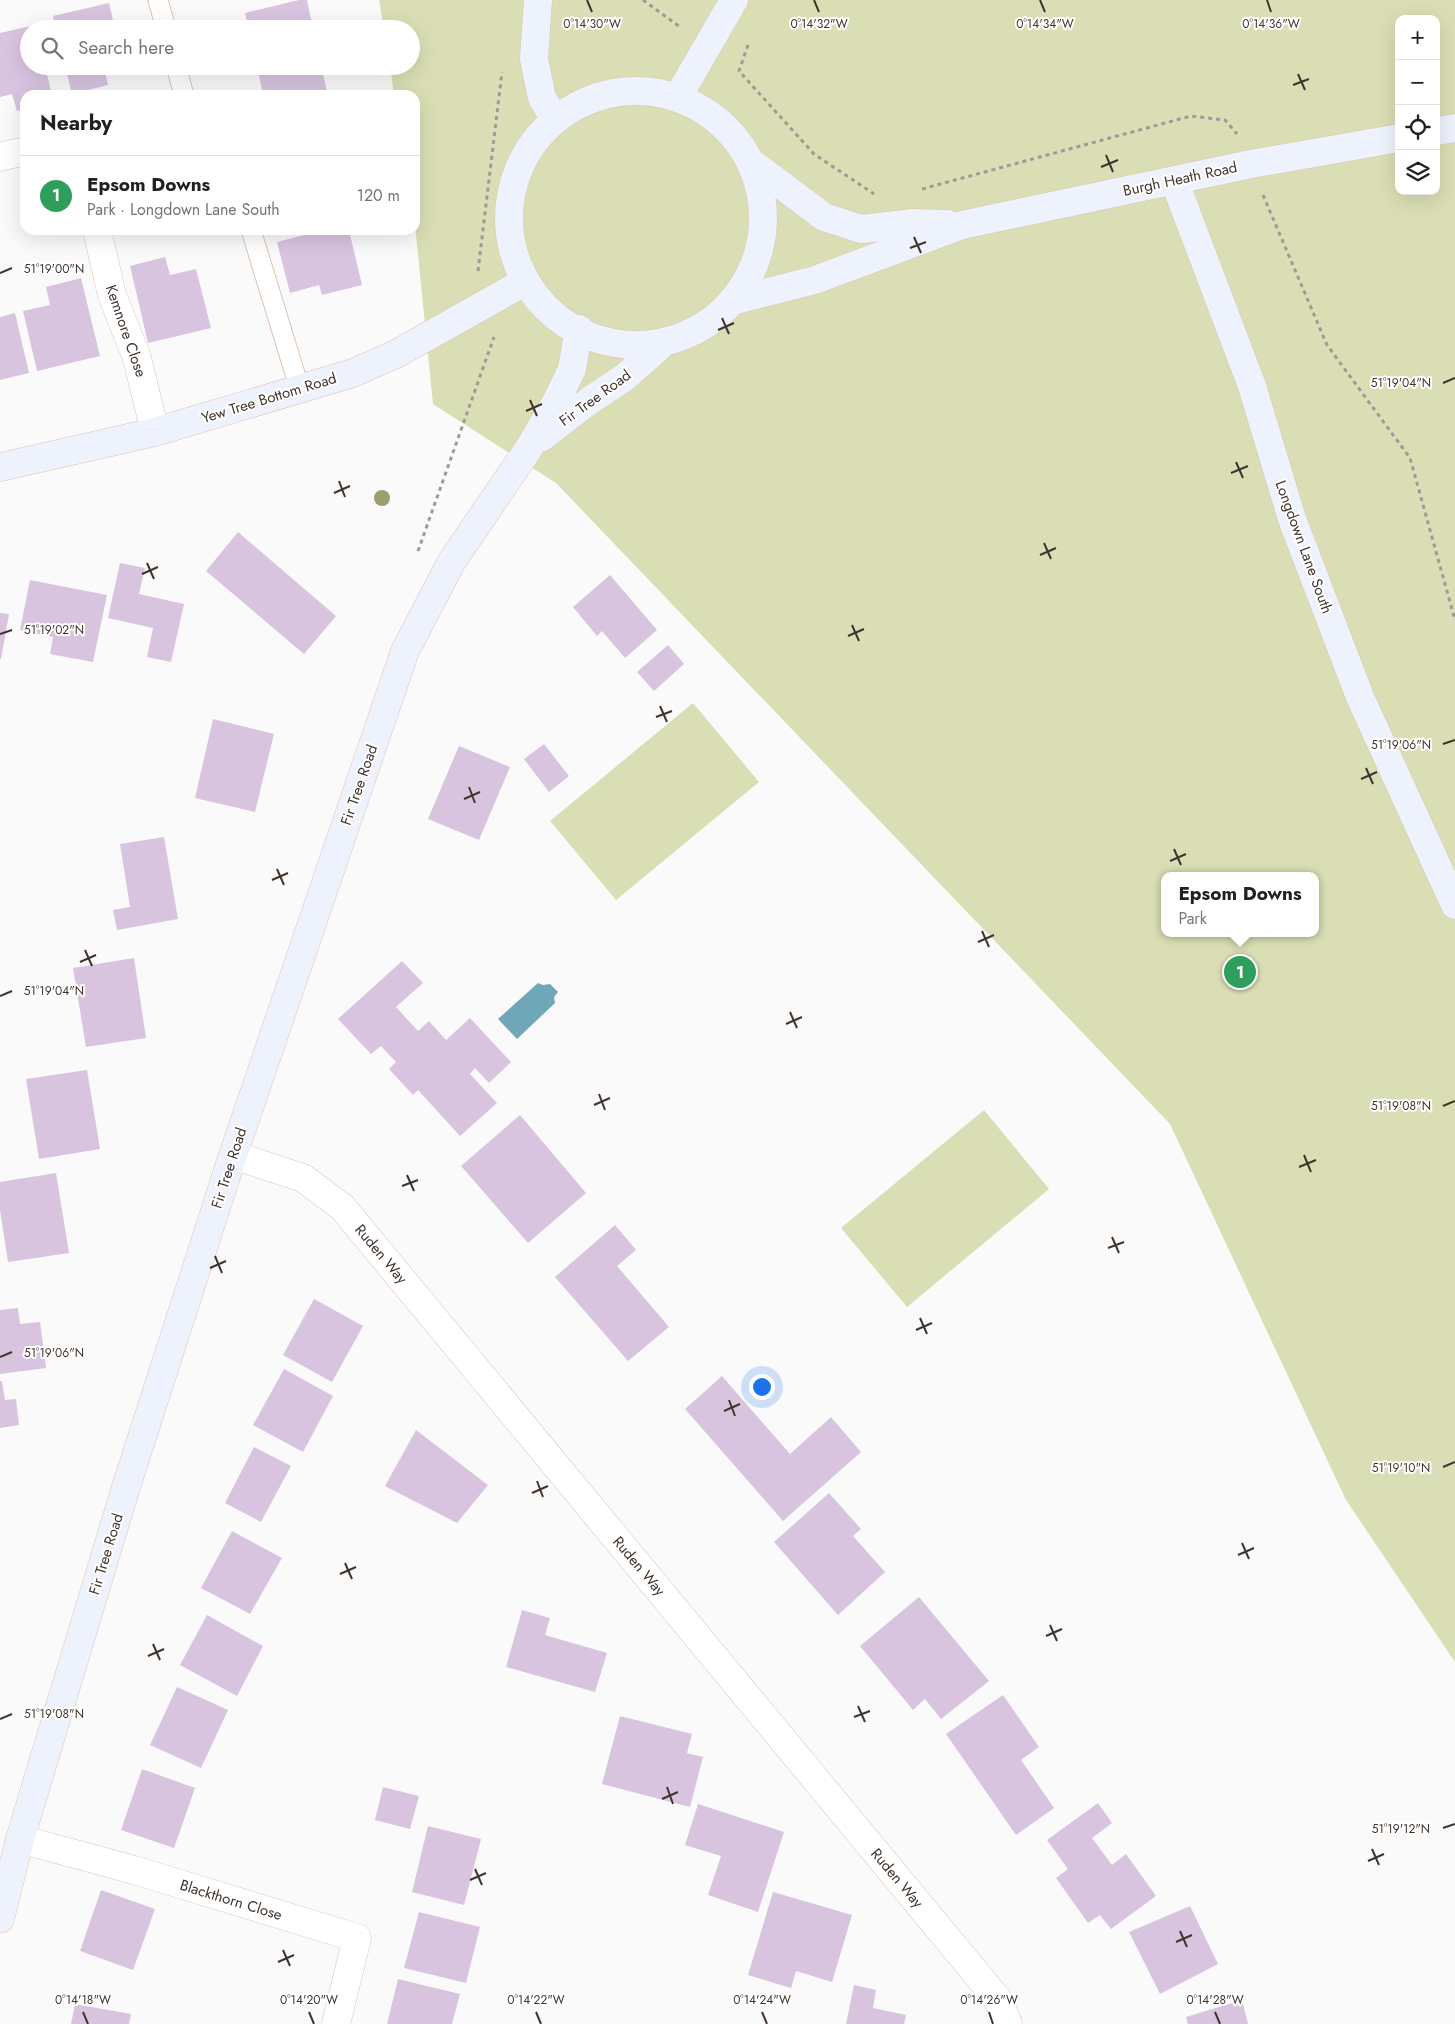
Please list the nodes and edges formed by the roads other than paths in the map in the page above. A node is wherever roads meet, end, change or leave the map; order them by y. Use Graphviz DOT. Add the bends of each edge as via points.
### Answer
graph roads {
  1 [pos="158,0"];
  2 [pos="538,0"];
  3 [pos="734,0"];
  4 [pos="164,20"];
  5 [pos="178,75"];
  6 [pos="183,90"];
  7 [pos="678,97"];
  8 [pos="553,116"];
  9 [pos="1455,128"];
  10 [pos="1440,130"];
  11 [pos="1395,139"];
  12 [pos="20,152"];
  13 [pos="0,157"];
  14 [pos="756,166"];
  15 [pos="1174,180"];
  16 [pos="962,225"];
  17 [pos="98,235"];
  18 [pos="253,235"];
  19 [pos="521,284"];
  20 [pos="736,300"];
  21 [pos="579,329"];
  22 [pos="660,346"];
  23 [pos="300,390"];
  24 [pos="155,432"];
  25 [pos="529,448"];
  26 [pos="0,468"];
  27 [pos="1455,905"];
  28 [pos="233,1155"];
  29 [pos="20,1839"];
  30 [pos="0,1919"];
  31 [pos="336,2024"];
  32 [pos="1008,2024"];
  1 -- 4 [label="lane"];
  2 -- 8 [label="main road" via="534,59 542,98"];
  3 -- 7 [label="main road"];
  5 -- 6 [label="lane"];
  7 -- 8 [label="main road" via="655,90 602,96"];
  7 -- 14 [label="main road" via="726,124"];
  8 -- 19 [label="main road" via="516,168 510,203 511,240"];
  9 -- 10 [label="main road"];
  11 -- 15 [label="main road, Burgh Heath Road"];
  12 -- 13 [label="street"];
  14 -- 16 [label="main road, Burgh Heath Road" via="824,217 861,229 914,223"];
  14 -- 20 [label="main road" via="764,209 761,247"];
  15 -- 16 [label="main road, Burgh Heath Road"];
  15 -- 27 [label="main road, Longdown Lane South" via="1252,386 1292,518 1360,697"];
  16 -- 20 [label="main road, Burgh Heath Road" via="815,280"];
  17 -- 24 [label="street, Kemnore Close" via="112,295 137,358"];
  18 -- 23 [label="lane"];
  19 -- 21 [label="main road" via="551,315"];
  19 -- 23 [label="main road, Yew Tree Bottom Road" via="396,354 353,373"];
  20 -- 22 [label="main road" via="722,315 696,333"];
  21 -- 22 [label="main road" via="634,345"];
  21 -- 25 [label="main road, Fir Tree Road" via="572,369"];
  22 -- 25 [label="main road, Fir Tree Road" via="625,377"];
  23 -- 24 [label="main road, Yew Tree Bottom Road"];
  24 -- 26 [label="main road, Yew Tree Bottom Road"];
  25 -- 28 [label="main road, Fir Tree Road" via="452,561 405,651"];
  28 -- 29 [label="main road, Fir Tree Road" via="126,1487"];
  28 -- 32 [label="street, Ruden Way" via="302,1178 342,1207 999,2001"];
  29 -- 30 [label="main road, Fir Tree Road"];
  29 -- 31 [label="street, Blackthorn Close" via="357,1938"];
}
